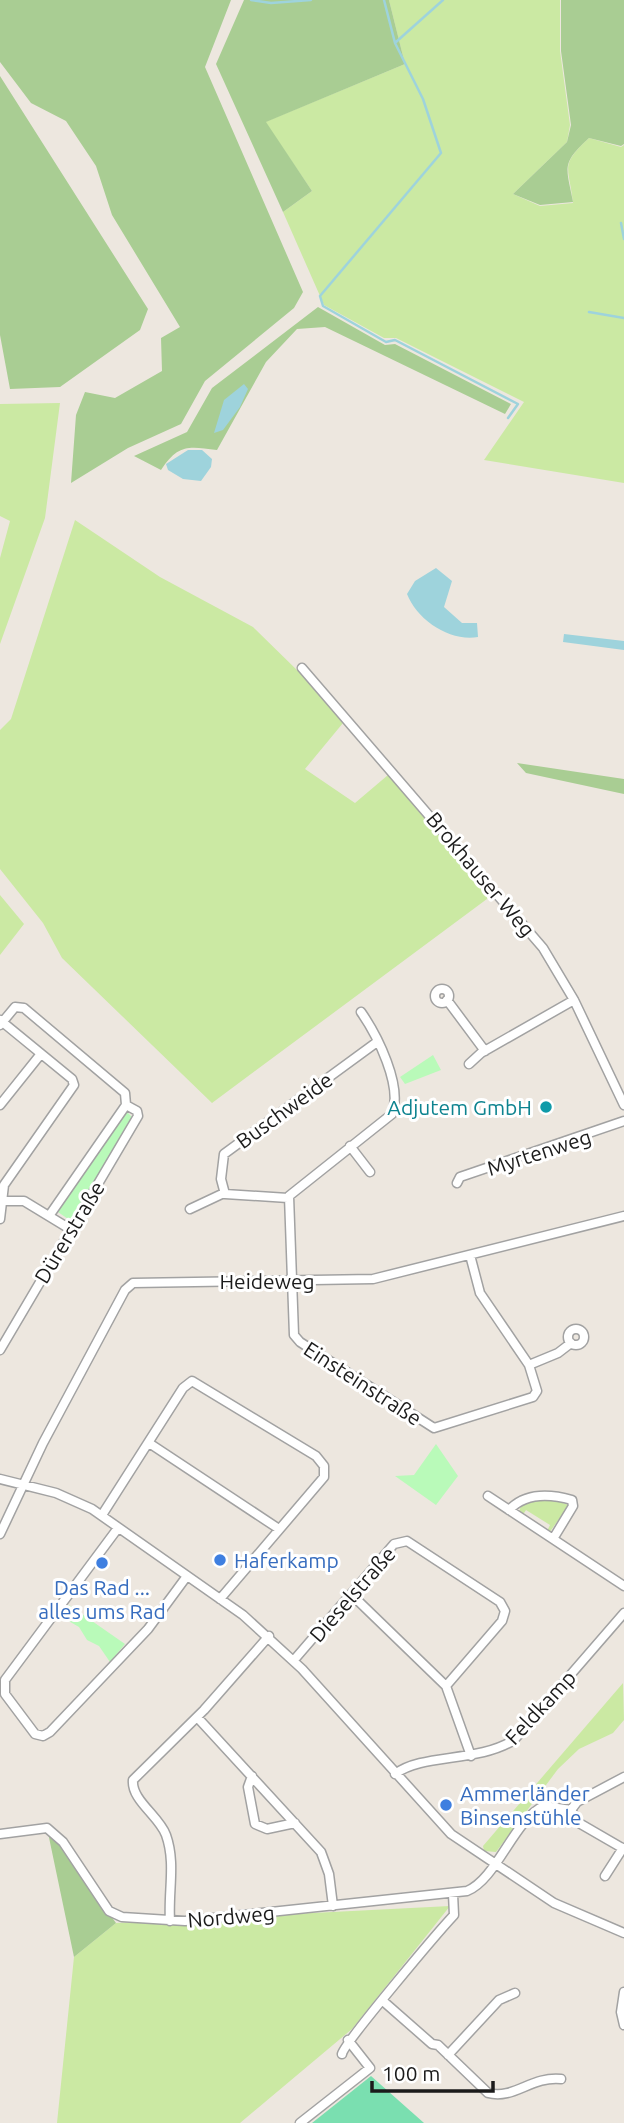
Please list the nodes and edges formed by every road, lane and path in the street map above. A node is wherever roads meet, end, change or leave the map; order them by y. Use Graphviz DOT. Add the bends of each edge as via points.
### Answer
graph roads {
  1 [pos="302,668"];
  2 [pos="447,1000"];
  3 [pos="574,1000"];
  4 [pos="361,1013"];
  5 [pos="1,1022"];
  6 [pos="377,1042"];
  7 [pos="485,1051"];
  8 [pos="40,1055"];
  9 [pos="469,1064"];
  10 [pos="0,1105"];
  11 [pos="126,1105"];
  12 [pos="624,1105"];
  13 [pos="624,1121"];
  14 [pos="350,1146"];
  15 [pos="370,1172"];
  16 [pos="457,1183"];
  17 [pos="224,1193"];
  18 [pos="289,1198"];
  19 [pos="2,1201"];
  20 [pos="190,1209"];
  21 [pos="49,1216"];
  22 [pos="624,1216"];
  23 [pos="0,1219"];
  24 [pos="70,1229"];
  25 [pos="470,1255"];
  26 [pos="292,1280"];
  27 [pos="571,1343"];
  28 [pos="0,1350"];
  29 [pos="528,1365"];
  30 [pos="149,1443"];
  31 [pos="0,1479"];
  32 [pos="24,1484"];
  33 [pos="488,1496"];
  34 [pos="509,1510"];
  35 [pos="102,1515"];
  36 [pos="118,1528"];
  37 [pos="279,1530"];
  38 [pos="0,1534"];
  39 [pos="552,1539"];
  40 [pos="187,1576"];
  41 [pos="624,1586"];
  42 [pos="351,1594"];
  43 [pos="220,1599"];
  44 [pos="624,1612"];
  45 [pos="269,1636"];
  46 [pos="294,1660"];
  47 [pos="446,1686"];
  48 [pos="197,1717"];
  49 [pos="471,1756"];
  50 [pos="395,1774"];
  51 [pos="251,1776"];
  52 [pos="624,1777"];
  53 [pos="570,1810"];
  54 [pos="296,1823"];
  55 [pos="0,1834"];
  56 [pos="623,1848"];
  57 [pos="494,1866"];
  58 [pos="605,1877"];
  59 [pos="453,1894"];
  60 [pos="333,1906"];
  61 [pos="170,1921"];
  62 [pos="624,1933"];
  63 [pos="624,1992"];
  64 [pos="515,1993"];
  65 [pos="383,2001"];
  66 [pos="624,2025"];
  67 [pos="348,2040"];
  68 [pos="342,2054"];
  69 [pos="448,2055"];
  70 [pos="561,2079"];
  71 [pos="300,2123"];
  1 -- 3 [label="street, Brokhauser Weg" via="543,948"];
  2 -- 7 [label="street"];
  3 -- 7 [label="street"];
  3 -- 12 [label="street, Brokhauser Weg"];
  4 -- 6 [label="street"];
  5 -- 8 [label="street"];
  5 -- 11 [label="street" via="19,1006 125,1093"];
  6 -- 14 [label="street" via="383,1049 396,1105 392,1114"];
  6 -- 17 [label="street, Buschweide" via="224,1154"];
  7 -- 9 [label="street"];
  8 -- 10 [label="street"];
  8 -- 19 [label="street" via="72,1079 74,1086 5,1185"];
  11 -- 21 [label="street"];
  11 -- 24 [label="street, Dürerstraße" via="138,1113"];
  13 -- 16 [label="street, Myrtenweg" via="460,1177"];
  14 -- 15 [label="street"];
  14 -- 18 [label="street"];
  17 -- 18 [label="street"];
  17 -- 20 [label="street"];
  18 -- 26 [label="street"];
  19 -- 21 [label="street" via="22,1200"];
  19 -- 23 [label="street"];
  21 -- 24 [label="street"];
  22 -- 25 [label="street, Heideweg"];
  24 -- 28 [label="street, Dürerstraße"];
  25 -- 26 [label="street, Heideweg" via="373,1279"];
  25 -- 29 [label="street, Einsteinstraße" via="480,1293"];
  26 -- 29 [label="street, Einsteinstraße" via="296,1339 433,1428 533,1397 537,1391"];
  26 -- 32 [label="street, Heideweg" via="131,1284"];
  27 -- 29 [label="street"];
  30 -- 35 [label="street"];
  30 -- 37 [label="street"];
  30 -- 37 [label="street" via="183,1388 193,1380 316,1456 325,1467 324,1477"];
  31 -- 32 [label="street"];
  32 -- 35 [label="street" via="63,1495"];
  32 -- 38 [label="street"];
  33 -- 34 [label="street"];
  34 -- 39 [label="street"];
  34 -- 39 [label="street" via="545,1494 572,1500 574,1505"];
  35 -- 36 [label="street"];
  36 -- 40 [label="street"];
  36 -- 40 [label="street" via="5,1681 5,1694 35,1734 51,1732 149,1629"];
  37 -- 43 [label="street"];
  39 -- 41 [label="street"];
  40 -- 43 [label="street"];
  42 -- 46 [label="street, Dieselstraße"];
  42 -- 47 [label="street"];
  42 -- 47 [label="street, Dieselstraße" via="394,1544 407,1541 500,1602 505,1611 502,1621"];
  43 -- 45 [label="street"];
  44 -- 49 [label="street, Feldkamp" via="517,1737 500,1749"];
  45 -- 46 [label="street"];
  45 -- 48 [label="street"];
  46 -- 50 [label="street"];
  47 -- 49 [label="street"];
  48 -- 51 [label="street"];
  48 -- 61 [label="street" via="136,1773 132,1782 169,1844"];
  49 -- 50 [label="street, Feldkamp" via="408,1766"];
  50 -- 57 [label="street" via="442,1826"];
  51 -- 54 [label="street"];
  51 -- 54 [label="street" via="251,1815 257,1826 267,1829"];
  52 -- 53 [label="street"];
  53 -- 56 [label="street" via="579,1823"];
  53 -- 57 [label="street, Nordweg" via="549,1805 539,1808"];
  54 -- 60 [label="street" via="323,1856"];
  55 -- 61 [label="street, Nordweg" via="47,1828 63,1842 112,1913"];
  56 -- 58 [label="street"];
  57 -- 59 [label="street, Nordweg" via="477,1886"];
  57 -- 62 [label="street" via="554,1903"];
  59 -- 60 [label="street, Nordweg"];
  59 -- 65 [label="street" via="454,1915"];
  60 -- 61 [label="street, Nordweg"];
  63 -- 66 [label="street"];
  64 -- 69 [label="street" via="499,2000"];
  65 -- 67 [label="street"];
  65 -- 69 [label="street"];
  67 -- 68 [label="street"];
  67 -- 71 [label="street" via="369,2068"];
  69 -- 70 [label="street" via="492,2095 506,2094 545,2077"];
}
